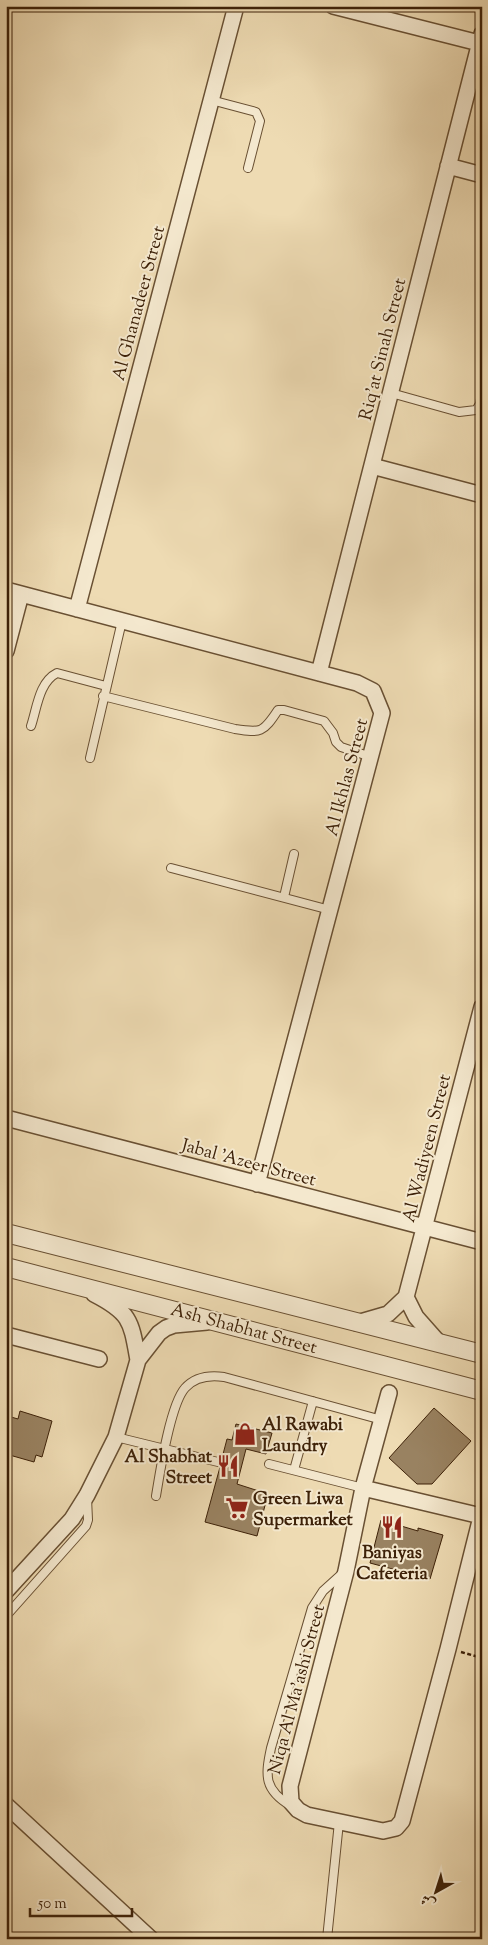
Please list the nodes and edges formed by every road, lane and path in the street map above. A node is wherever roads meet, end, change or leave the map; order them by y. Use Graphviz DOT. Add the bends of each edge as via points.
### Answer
graph roads {
  1 [pos="236,6"];
  2 [pos="333,6"];
  3 [pos="481,41"];
  4 [pos="211,100"];
  5 [pos="448,166"];
  6 [pos="248,168"];
  7 [pos="482,174"];
  8 [pos="391,393"];
  9 [pos="482,394"];
  10 [pos="372,466"];
  11 [pos="482,495"];
  12 [pos="14,592"];
  13 [pos="77,609"];
  14 [pos="122,621"];
  15 [pos="6,651"];
  16 [pos="319,673"];
  17 [pos="106,686"];
  18 [pos="104,696"];
  19 [pos="30,726"];
  20 [pos="371,757"];
  21 [pos="90,758"];
  22 [pos="294,854"];
  23 [pos="171,868"];
  24 [pos="284,897"];
  25 [pos="330,910"];
  26 [pos="482,1007"];
  27 [pos="6,1118"];
  28 [pos="257,1184"];
  29 [pos="425,1227"];
  30 [pos="6,1233"];
  31 [pos="482,1242"];
  32 [pos="6,1266"];
  33 [pos="77,1285"];
  34 [pos="406,1297"];
  35 [pos="218,1321"];
  36 [pos="357,1323"];
  37 [pos="6,1335"];
  38 [pos="439,1343"];
  39 [pos="482,1354"];
  40 [pos="99,1359"];
  41 [pos="138,1360"];
  42 [pos="482,1390"];
  43 [pos="389,1393"];
  44 [pos="313,1402"];
  45 [pos="382,1420"];
  46 [pos="116,1437"];
  47 [pos="164,1449"];
  48 [pos="218,1462"];
  49 [pos="269,1464"];
  50 [pos="294,1470"];
  51 [pos="363,1488"];
  52 [pos="87,1495"];
  53 [pos="156,1496"];
  54 [pos="481,1514"];
  55 [pos="346,1571"];
  56 [pos="6,1591"];
  57 [pos="6,1616"];
  58 [pos="448,1649"];
  59 [pos="482,1658"];
  60 [pos="6,1805"];
  61 [pos="298,1810"];
  62 [pos="339,1822"];
  63 [pos="151,1939"];
  64 [pos="327,1939"];
  1 -- 4 [label="street, Al Ghanadeer Street"];
  2 -- 3 [label="street"];
  3 -- 5 [label="street, Riq'at Sinah Street"];
  4 -- 6 [label="lane" via="256,112 260,121"];
  4 -- 13 [label="street, Al Ghanadeer Street"];
  5 -- 7 [label="street"];
  5 -- 8 [label="street, Riq'at Sinah Street"];
  8 -- 9 [label="lane" via="459,412 476,410"];
  8 -- 10 [label="street, Riq'at Sinah Street"];
  10 -- 11 [label="street"];
  10 -- 16 [label="street, Riq'at Sinah Street"];
  12 -- 13 [label="street, Al Ikhlas Street"];
  12 -- 15 [label="street"];
  13 -- 14 [label="street, Al Ikhlas Street"];
  14 -- 16 [label="street, Al Ikhlas Street"];
  14 -- 17 [label="lane"];
  16 -- 20 [label="street, Al Ikhlas Street" via="357,683 373,691 382,713"];
  17 -- 18 [label="lane"];
  17 -- 19 [label="lane" via="57,673 50,676 41,690"];
  18 -- 20 [label="lane" via="253,732 267,727 278,710 284,710 324,721 341,747"];
  18 -- 21 [label="lane"];
  20 -- 25 [label="street, Al Ikhlas Street"];
  22 -- 24 [label="lane"];
  23 -- 24 [label="lane"];
  24 -- 25 [label="lane"];
  25 -- 28 [label="street, Al Ikhlas Street"];
  26 -- 29 [label="street, Al Wadiyeen Street"];
  27 -- 28 [label="street, Jabal 'Azeer Street"];
  28 -- 29 [label="street, Jabal 'Azeer Street"];
  29 -- 31 [label="street, Jabal 'Azeer Street"];
  29 -- 34 [label="street, Al Wadiyeen Street"];
  30 -- 36 [label="street, Ash Shabhat Street"];
  32 -- 33 [label="street, Ash Shabhat Street"];
  33 -- 35 [label="street, Ash Shabhat Street"];
  33 -- 41 [label="street" via="124,1313 133,1329"];
  34 -- 36 [label="street" via="388,1314"];
  34 -- 38 [label="street" via="416,1317"];
  35 -- 41 [label="street" via="174,1324 159,1334"];
  35 -- 42 [label="street, Ash Shabhat Street"];
  36 -- 38 [label="street, Ash Shabhat Street"];
  37 -- 40 [label="street"];
  38 -- 39 [label="street, Ash Shabhat Street"];
  41 -- 46 [label="street"];
  43 -- 45 [label="street, Niqa Al Ma'ashi Street"];
  44 -- 45 [label="lane"];
  44 -- 47 [label="lane" via="224,1377 203,1378 193,1382 179,1397"];
  44 -- 50 [label="lane"];
  45 -- 51 [label="street, Niqa Al Ma'ashi Street"];
  46 -- 47 [label="lane"];
  46 -- 52 [label="street"];
  47 -- 48 [label="lane"];
  47 -- 53 [label="lane"];
  49 -- 50 [label="lane"];
  50 -- 51 [label="lane"];
  51 -- 54 [label="street"];
  51 -- 55 [label="street, Niqa Al Ma'ashi Street"];
  52 -- 56 [label="street" via="72,1519"];
  52 -- 57 [label="lane" via="86,1526"];
  54 -- 58 [label="street"];
  55 -- 61 [label="street, Niqa Al Ma'ashi Street" via="290,1786 291,1802"];
  55 -- 61 [label="lane" via="323,1591 312,1608 268,1765 267,1780 272,1790 280,1800"];
  58 -- 59 [label="path"];
  58 -- 62 [label="street" via="402,1821 396,1828 383,1831"];
  60 -- 63 [label="street"];
  61 -- 62 [label="street"];
  62 -- 64 [label="lane"];
}
